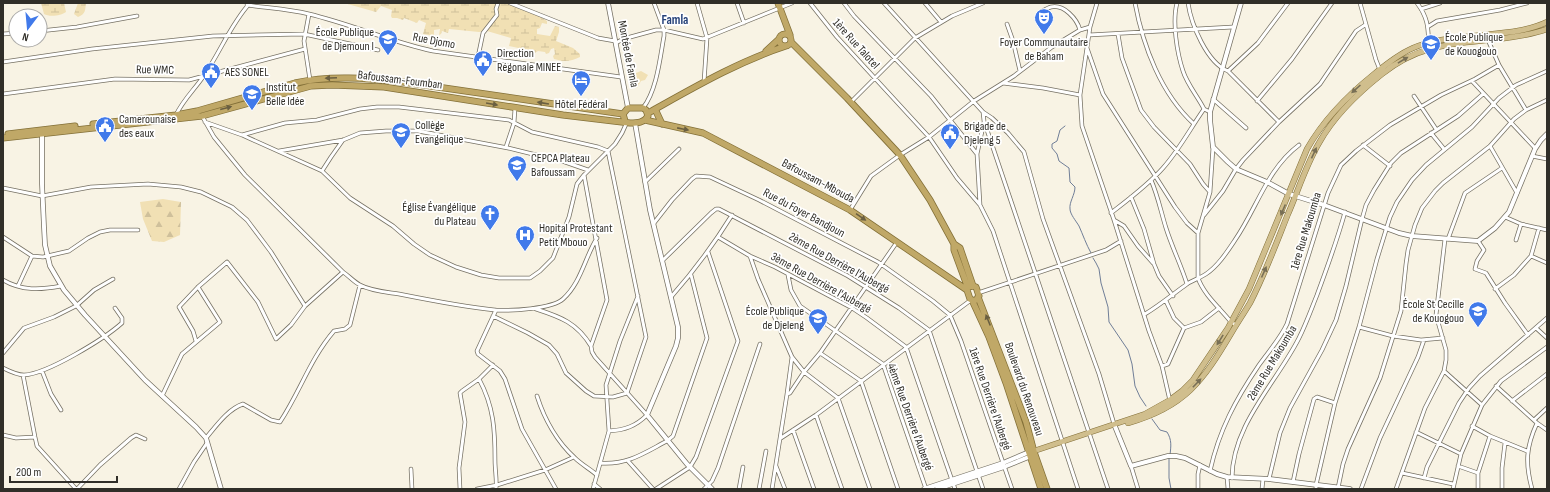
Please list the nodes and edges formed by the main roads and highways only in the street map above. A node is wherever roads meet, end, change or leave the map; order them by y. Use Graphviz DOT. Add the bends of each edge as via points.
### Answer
graph roads {
  1 [pos="779,6"];
  2 [pos="783,18"];
  3 [pos="1547,22"];
  4 [pos="1547,29"];
  5 [pos="783,34"];
  6 [pos="790,35"];
  7 [pos="1488,37"];
  8 [pos="779,39"];
  9 [pos="791,42"];
  10 [pos="786,46"];
  11 [pos="765,53"];
  12 [pos="1381,71"];
  13 [pos="348,78"];
  14 [pos="348,85"];
  15 [pos="424,85"];
  16 [pos="467,92"];
  17 [pos="423,93"];
  18 [pos="250,95"];
  19 [pos="466,100"];
  20 [pos="526,100"];
  21 [pos="252,101"];
  22 [pos="525,109"];
  23 [pos="655,109"];
  24 [pos="592,110"];
  25 [pos="648,113"];
  26 [pos="623,114"];
  27 [pos="175,118"];
  28 [pos="591,118"];
  29 [pos="645,120"];
  30 [pos="626,122"];
  31 [pos="662,124"];
  32 [pos="42,131"];
  33 [pos="3,134"];
  34 [pos="3,138"];
  35 [pos="969,288"];
  36 [pos="978,296"];
  37 [pos="972,300"];
  38 [pos="1234,324"];
  39 [pos="991,336"];
  40 [pos="1032,454"];
  41 [pos="1041,489"];
  42 [pos="1047,489"];
  1 -- 2 [label="highway"];
  2 -- 5 [label="highway"];
  2 -- 6 [label="highway"];
  3 -- 7 [label="main road"];
  4 -- 7 [label="main road" via="1518,36"];
  5 -- 6 [label="highway"];
  5 -- 8 [label="highway"];
  6 -- 9 [label="highway"];
  7 -- 12 [label="main road" via="1412,48"];
  8 -- 10 [label="highway" via="780,43"];
  8 -- 11 [label="highway"];
  9 -- 10 [label="highway"];
  9 -- 35 [label="highway" via="900,155 930,200 954,244 960,248"];
  10 -- 11 [label="highway"];
  11 -- 23 [label="highway"];
  38 -- 12 [label="main road, one-way" via="1254,294 1314,152 1332,123"];
  12 -- 38 [label="main road, one-way" via="1344,100 1325,121 1307,149"];
  13 -- 14 [label="highway"];
  13 -- 15 [label="highway, Bafoussam-Foumban"];
  13 -- 18 [label="highway, Bafoussam-Foumban, one-way" via="310,79"];
  14 -- 17 [label="highway, Bafoussam-Foumban"];
  14 -- 21 [label="highway, Bafoussam-Foumban" via="311,86"];
  15 -- 16 [label="highway, Bafoussam-Foumban"];
  15 -- 17 [label="highway"];
  16 -- 19 [label="highway"];
  16 -- 20 [label="highway, Bafoussam-Foumban"];
  17 -- 19 [label="highway, Bafoussam-Foumban"];
  18 -- 21 [label="highway"];
  18 -- 27 [label="highway, Bafoussam-Foumban"];
  19 -- 22 [label="highway, Bafoussam-Foumban, one-way"];
  20 -- 22 [label="highway"];
  24 -- 20 [label="highway, Bafoussam-Foumban, one-way"];
  27 -- 21 [label="highway, Bafoussam-Foumban, one-way" via="202,116"];
  22 -- 28 [label="highway, Bafoussam-Foumban"];
  23 -- 25 [label="highway"];
  23 -- 31 [label="highway"];
  24 -- 26 [label="highway, Bafoussam-Foumban"];
  24 -- 28 [label="highway"];
  25 -- 26 [label="highway" via="643,108 628,108"];
  25 -- 29 [label="highway"];
  26 -- 30 [label="highway"];
  27 -- 32 [label="highway"];
  28 -- 30 [label="highway, Bafoussam-Foumban"];
  29 -- 30 [label="highway"];
  29 -- 31 [label="highway, Bafoussam-Mbouda"];
  31 -- 35 [label="highway, Bafoussam-Mbouda, one-way" via="703,133 850,210"];
  32 -- 33 [label="highway"];
  32 -- 34 [label="highway"];
  35 -- 36 [label="highway, Boulevard du Renouveau" via="976,287"];
  35 -- 37 [label="highway, Boulevard du Renouveau"];
  36 -- 37 [label="highway" via="977,300"];
  39 -- 36 [label="highway, Boulevard du Renouveau, one-way"];
  37 -- 39 [label="highway, Boulevard du Renouveau"];
  38 -- 40 [label="main road" via="1193,380 1170,403 1115,426"];
  39 -- 40 [label="highway, Boulevard du Renouveau" via="1020,412"];
  40 -- 41 [label="highway, Boulevard du Renouveau"];
  40 -- 42 [label="highway, Boulevard du Renouveau"];
}
